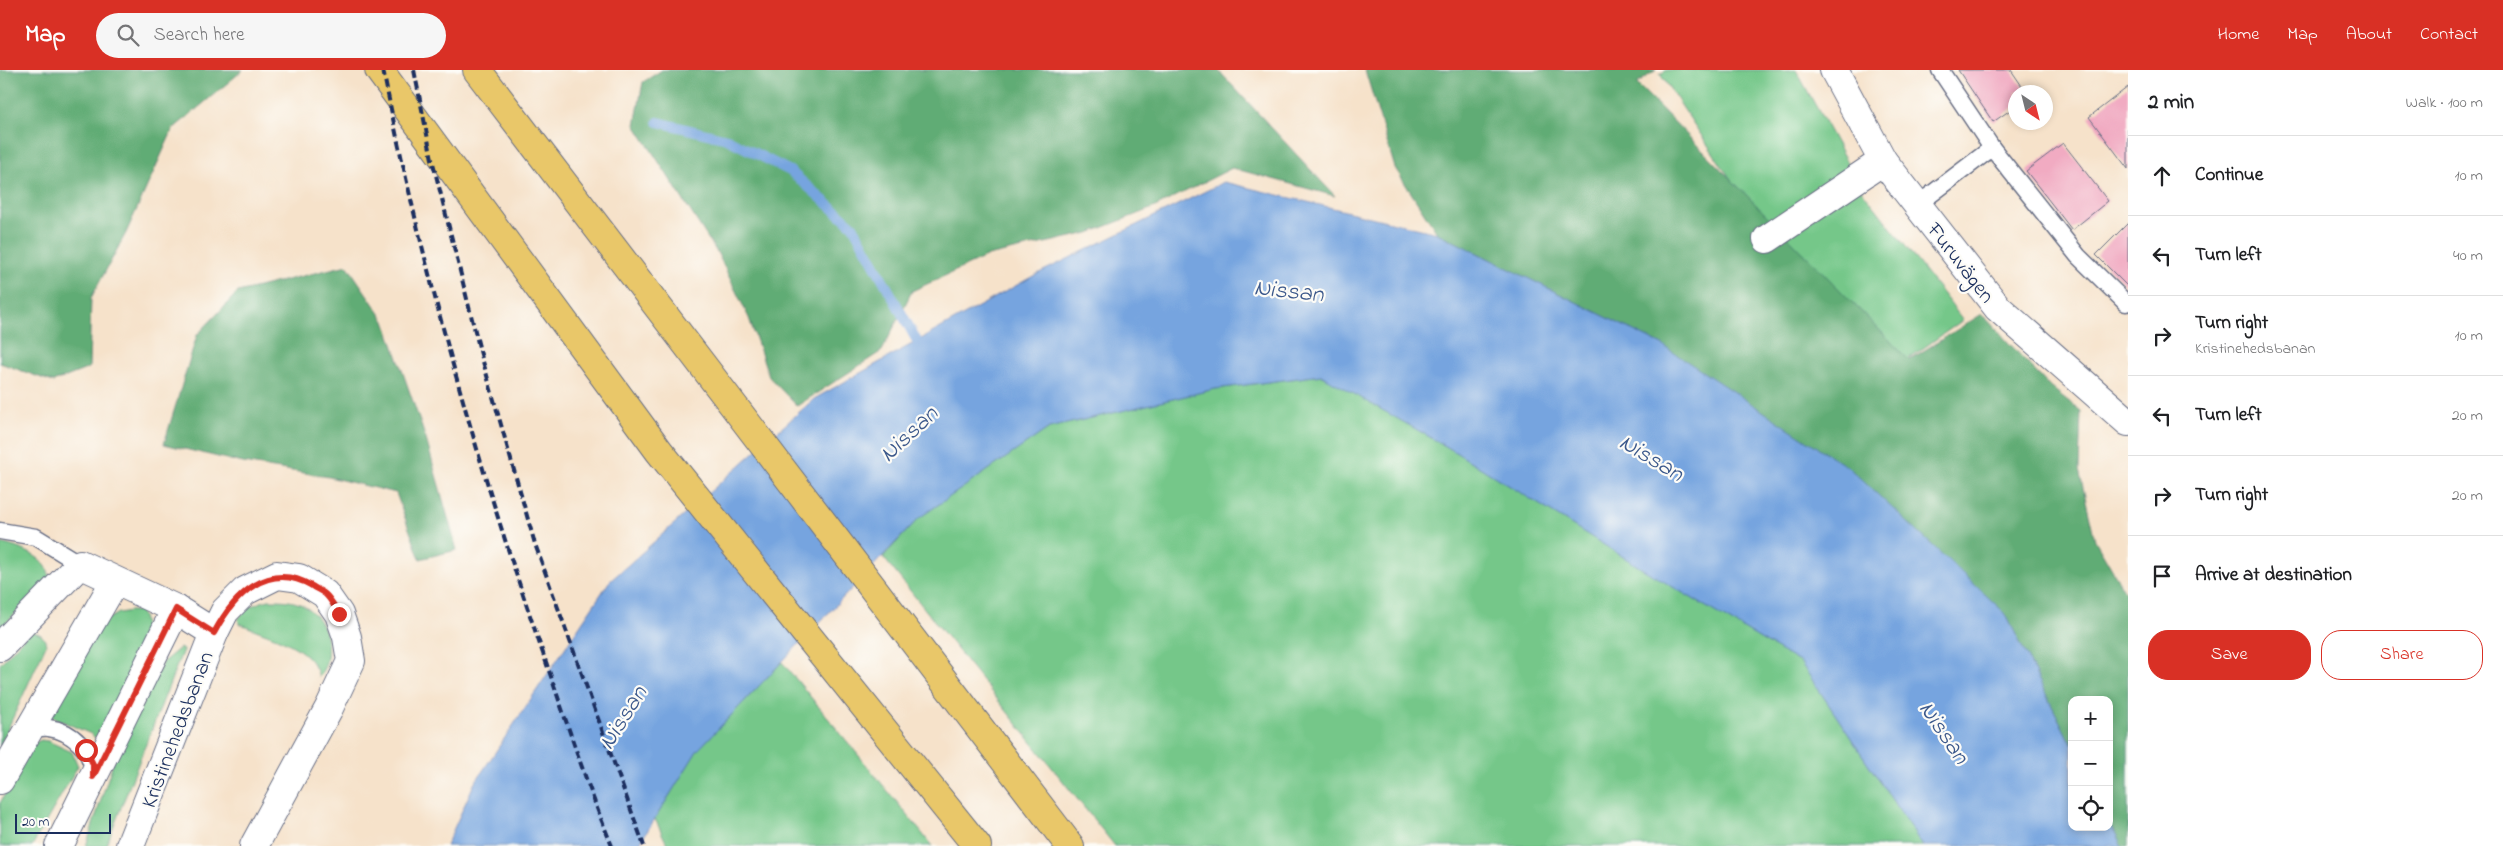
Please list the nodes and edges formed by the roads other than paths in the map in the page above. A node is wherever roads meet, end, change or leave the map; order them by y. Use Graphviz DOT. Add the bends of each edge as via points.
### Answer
graph roads {
  1 [pos="379,70"];
  2 [pos="477,70"];
  3 [pos="1834,70"];
  4 [pos="1940,70"];
  5 [pos="1992,148"];
  6 [pos="1882,161"];
  7 [pos="1917,204"];
  8 [pos="1767,239"];
  9 [pos="2126,303"];
  10 [pos="2128,422"];
  11 [pos="0,531"];
  12 [pos="80,564"];
  13 [pos="115,580"];
  14 [pos="176,609"];
  15 [pos="214,633"];
  16 [pos="0,647"];
  17 [pos="29,730"];
  18 [pos="93,777"];
  19 [pos="0,780"];
  20 [pos="59,846"];
  21 [pos="130,846"];
  22 [pos="254,846"];
  23 [pos="977,846"];
  24 [pos="1070,846"];
  1 -- 23 [label="highway" via="659,451"];
  2 -- 24 [label="highway"];
  3 -- 6 [label="street, Furuvägen"];
  4 -- 5 [label="lane"];
  5 -- 7 [label="lane"];
  5 -- 9 [label="lane" via="2078,256"];
  6 -- 7 [label="street, Furuvägen"];
  6 -- 8 [label="street"];
  7 -- 10 [label="street, Furuvägen" via="1998,308"];
  11 -- 12 [label="lane, Kristinehedsbanan" via="36,537"];
  12 -- 13 [label="street, Kristinehedsbanan"];
  12 -- 16 [label="street"];
  13 -- 14 [label="street, Kristinehedsbanan"];
  13 -- 17 [label="street"];
  14 -- 15 [label="street, Kristinehedsbanan"];
  14 -- 18 [label="street"];
  15 -- 21 [label="street, Kristinehedsbanan"];
  15 -- 22 [label="street" via="226,611 245,591 277,575 299,578 325,594 339,614 347,637 351,661"];
  17 -- 18 [label="lane" via="48,727 67,733 86,750 93,764"];
  17 -- 19 [label="street"];
  18 -- 20 [label="street"];
}
